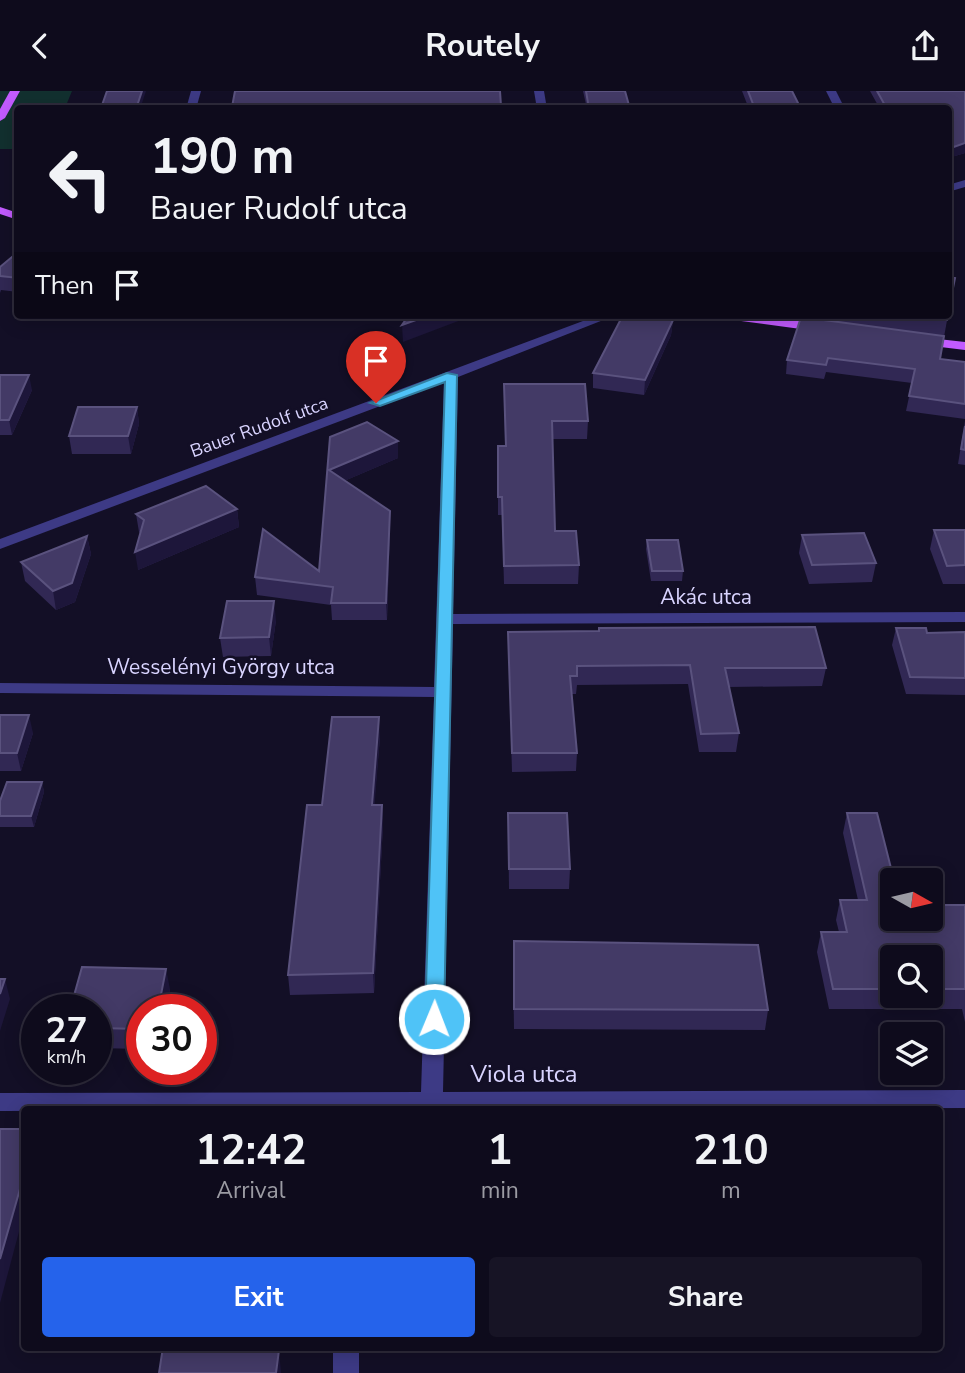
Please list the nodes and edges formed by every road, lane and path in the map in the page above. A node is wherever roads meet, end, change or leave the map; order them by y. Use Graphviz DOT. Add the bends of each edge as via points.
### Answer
graph roads {
  1 [pos="15,91"];
  2 [pos="0,118"];
  3 [pos="599,319"];
  4 [pos="756,319"];
  5 [pos="832,329"];
  6 [pos="912,339"];
  7 [pos="965,347"];
  8 [pos="451,375"];
  9 [pos="0,544"];
  10 [pos="965,617"];
  11 [pos="446,619"];
  12 [pos="0,688"];
  13 [pos="442,692"];
  14 [pos="965,1099"];
  15 [pos="432,1101"];
  16 [pos="0,1103"];
  17 [pos="363,1106"];
  18 [pos="346,1351"];
  19 [pos="346,1373"];
  1 -- 2 [label="main road"];
  3 -- 8 [label="street, Bauer Rudolf utca"];
  4 -- 5 [label="main road"];
  6 -- 7 [label="main road"];
  8 -- 9 [label="street, Bauer Rudolf utca"];
  8 -- 11 [label="street"];
  10 -- 11 [label="street, Akác utca"];
  11 -- 13 [label="street"];
  12 -- 13 [label="street, Wesselényi György utca"];
  13 -- 15 [label="street"];
  14 -- 15 [label="street, Viola utca"];
  15 -- 17 [label="street, Viola utca"];
  16 -- 17 [label="street, Viola utca"];
  18 -- 19 [label="street"];
}
